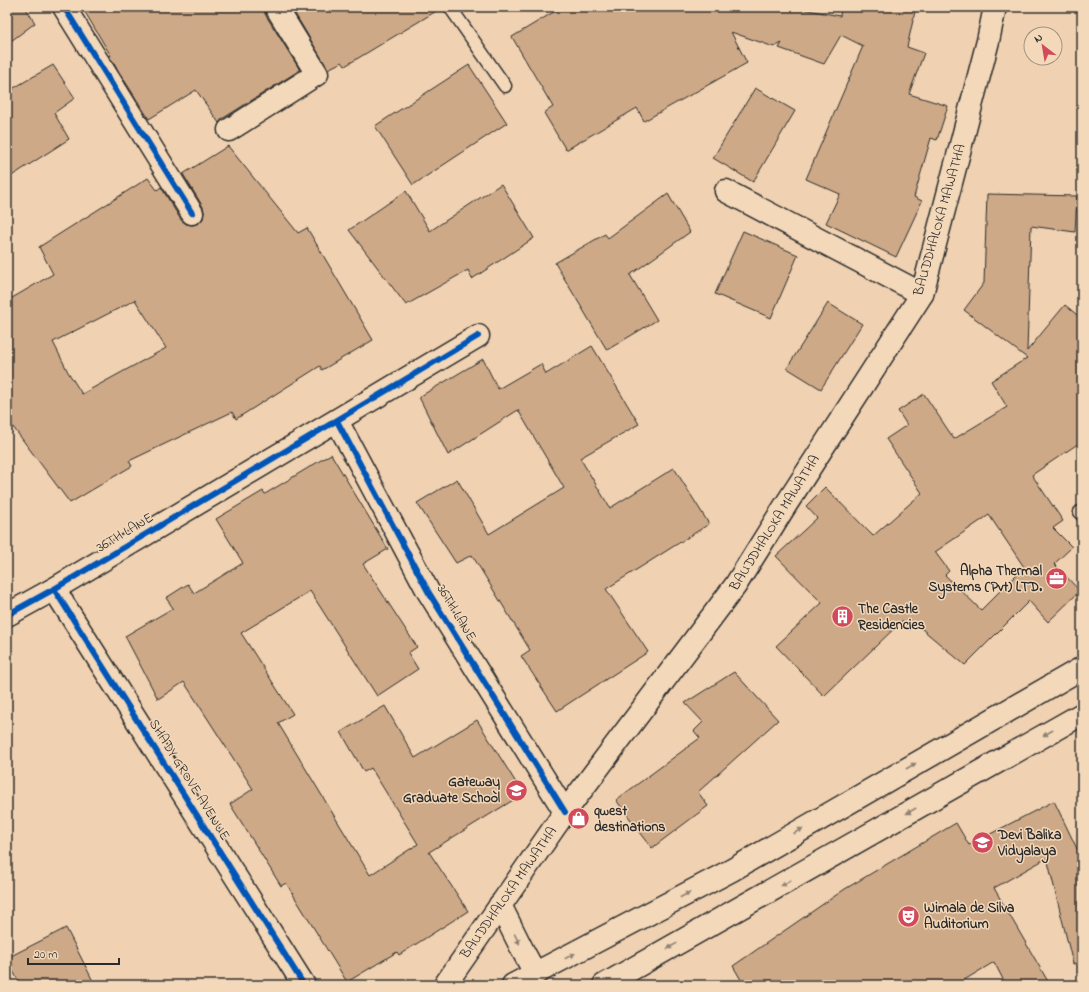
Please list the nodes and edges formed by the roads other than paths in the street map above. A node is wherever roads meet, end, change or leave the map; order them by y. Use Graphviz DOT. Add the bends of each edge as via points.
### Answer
graph roads {
  1 [pos="64,7"];
  2 [pos="276,7"];
  3 [pos="450,7"];
  4 [pos="995,7"];
  5 [pos="505,86"];
  6 [pos="229,130"];
  7 [pos="726,191"];
  8 [pos="192,213"];
  9 [pos="922,294"];
  10 [pos="478,336"];
  11 [pos="337,421"];
  12 [pos="54,589"];
  13 [pos="7,615"];
  14 [pos="1082,668"];
  15 [pos="1082,714"];
  16 [pos="565,812"];
  17 [pos="500,905"];
  18 [pos="535,973"];
  19 [pos="304,985"];
  20 [pos="445,985"];
  21 [pos="513,985"];
  22 [pos="604,985"];
  1 -- 8 [label="main road"];
  2 -- 6 [label="main road" via="317,74"];
  3 -- 5 [label="lane"];
  4 -- 9 [label="main road, BAUDDHALOKA MAWATHA"];
  7 -- 9 [label="main road"];
  9 -- 16 [label="main road, BAUDDHALOKA MAWATHA" via="736,586"];
  10 -- 11 [label="main road, 36TH LANE"];
  11 -- 12 [label="main road, 36TH LANE"];
  11 -- 16 [label="main road, 36TH LANE" via="429,593"];
  12 -- 13 [label="main road, 36TH LANE"];
  12 -- 19 [label="main road, SHADY GROVE AVENUE"];
  18 -- 14 [label="main road, one-way" via="732,870"];
  15 -- 22 [label="main road, one-way"];
  16 -- 17 [label="main road, BAUDDHALOKA MAWATHA"];
  17 -- 18 [label="main road, one-way"];
  17 -- 20 [label="main road, BAUDDHALOKA MAWATHA"];
  18 -- 21 [label="main road"];
}
